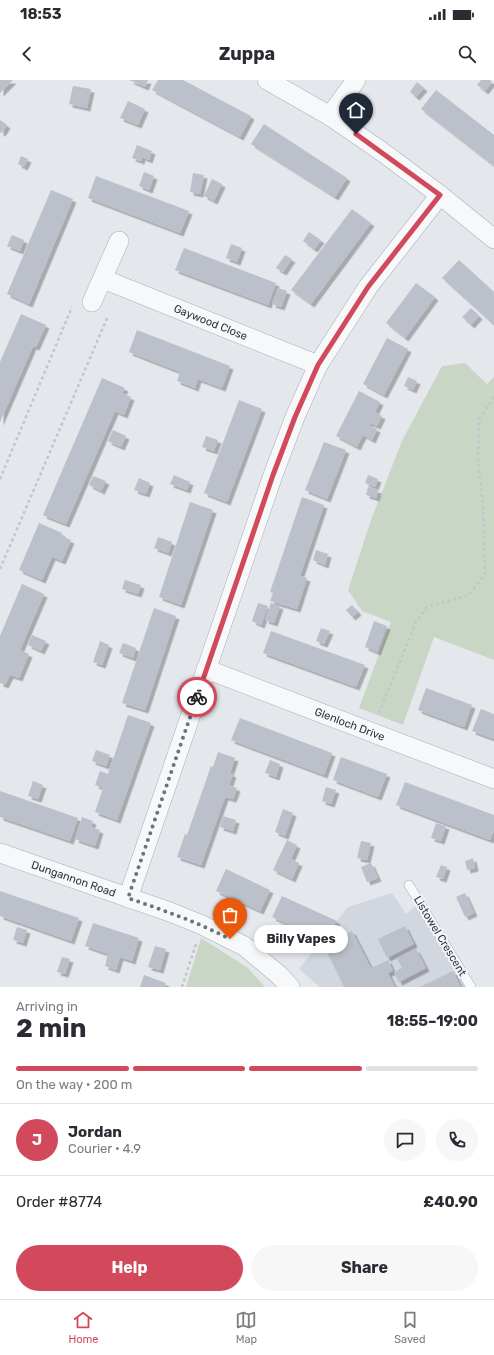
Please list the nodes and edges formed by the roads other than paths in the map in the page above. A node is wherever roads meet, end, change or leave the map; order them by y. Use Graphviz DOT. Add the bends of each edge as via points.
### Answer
graph roads {
  1 [pos="267,80"];
  2 [pos="356,80"];
  3 [pos="330,116"];
  4 [pos="440,195"];
  5 [pos="494,240"];
  6 [pos="119,241"];
  7 [pos="103,279"];
  8 [pos="98,307"];
  9 [pos="318,365"];
  10 [pos="206,670"];
  11 [pos="494,779"];
  12 [pos="0,853"];
  13 [pos="409,885"];
  14 [pos="128,898"];
  15 [pos="290,987"];
  16 [pos="471,987"];
  1 -- 3 [label="street"];
  2 -- 3 [label="street"];
  3 -- 4 [label="street"];
  4 -- 5 [label="street"];
  4 -- 9 [label="street" via="368,287"];
  6 -- 7 [label="street"];
  7 -- 8 [label="street"];
  7 -- 9 [label="street, Gaywood Close"];
  9 -- 10 [label="street" via="273,475"];
  10 -- 11 [label="street, Glenloch Drive"];
  10 -- 14 [label="street"];
  12 -- 14 [label="street, Dungannon Road"];
  13 -- 16 [label="lane, Listowel Crescent"];
  14 -- 15 [label="street, Dungannon Road" via="202,925 244,946"];
}
